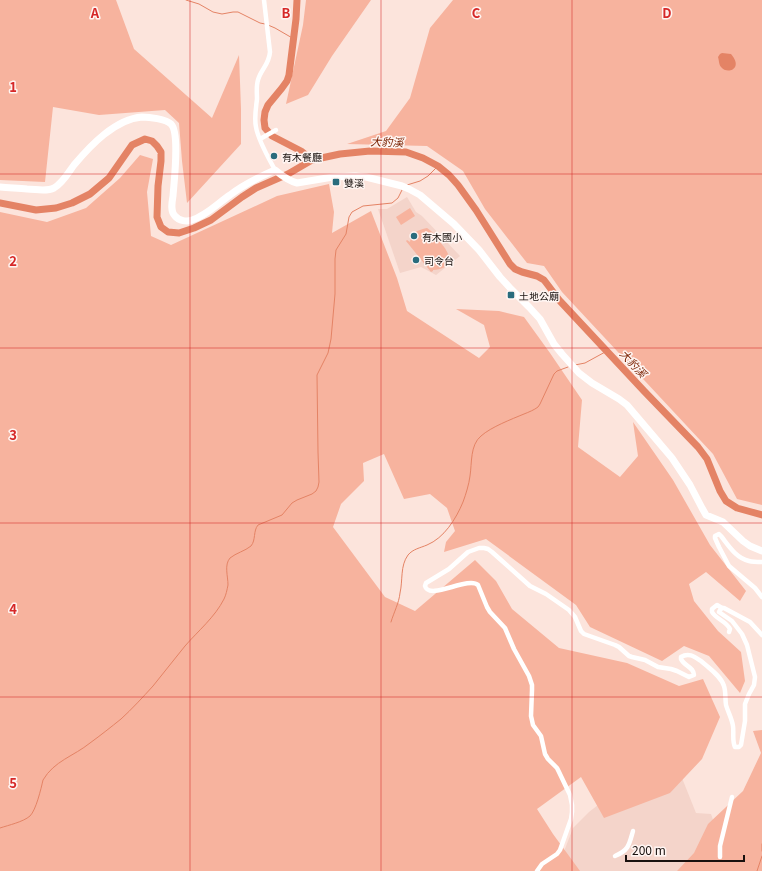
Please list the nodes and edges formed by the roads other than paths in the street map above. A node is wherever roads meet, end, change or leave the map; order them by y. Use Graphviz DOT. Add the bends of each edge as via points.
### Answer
graph roads {
  1 [pos="264,0"];
  2 [pos="276,130"];
  3 [pos="261,138"];
  4 [pos="276,171"];
  5 [pos="0,187"];
  6 [pos="762,551"];
  7 [pos="762,562"];
  8 [pos="762,597"];
  9 [pos="722,608"];
  10 [pos="729,632"];
  11 [pos="762,635"];
  12 [pos="732,796"];
  13 [pos="633,831"];
  14 [pos="614,856"];
  15 [pos="720,857"];
  16 [pos="538,871"];
  1 -- 3 [label="street" via="270,52 268,62 257,83 255,123"];
  2 -- 3 [label="street"];
  3 -- 4 [label="street"];
  4 -- 5 [label="street" via="243,186 195,219 180,219 175,216 172,209 176,142 174,130 171,124 164,121 142,118 122,123 105,134 84,153 55,188 38,190"];
  4 -- 6 [label="street" via="294,182 301,183 333,177 360,176 402,186 428,202 479,250 540,319 554,344 579,373 597,387 620,399 632,411 672,458 706,515 723,522 743,541"];
  7 -- 8 [label="street" via="750,561 739,556 722,536 715,536 729,566"];
  9 -- 10 [label="street" via="717,605 712,612 727,625"];
  9 -- 11 [label="street" via="746,619"];
  9 -- 16 [label="street" via="720,612 732,621 742,634 755,677 745,704 741,745 737,748 734,746 733,726 725,700 724,684 692,655 681,657 682,662 693,670 694,675 690,677 645,660 632,658 619,647 584,634 569,610 532,588 492,552 484,548 468,552 449,569 426,583 426,589 432,591 476,583 490,612 505,628 529,676 532,684 532,720 541,736 545,754 558,770 570,794 572,805 571,819 560,850 542,864"];
  12 -- 15 [label="street" via="720,846"];
  13 -- 14 [label="street" via="626,850"];
}
